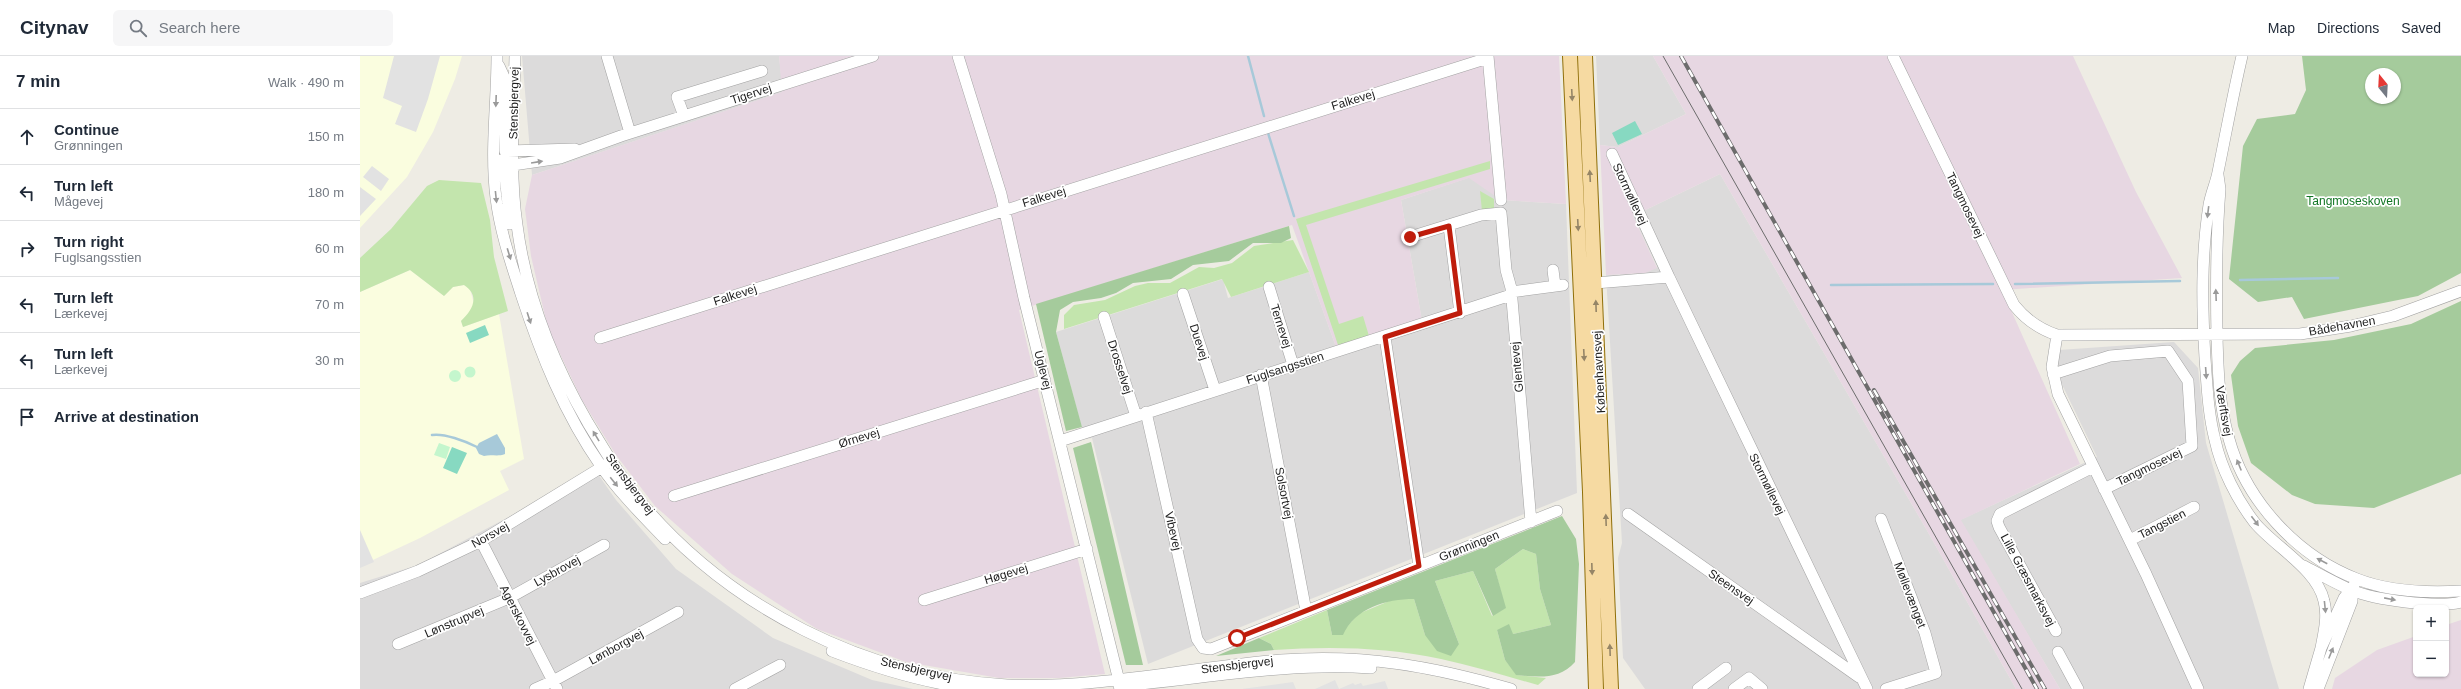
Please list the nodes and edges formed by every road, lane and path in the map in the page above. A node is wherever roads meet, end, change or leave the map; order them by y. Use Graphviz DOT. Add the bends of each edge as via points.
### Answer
graph roads {
  1 [pos="515,56"];
  2 [pos="607,56"];
  3 [pos="873,56"];
  4 [pos="958,56"];
  5 [pos="1570,56"];
  6 [pos="1585,56"];
  7 [pos="1892,56"];
  8 [pos="2242,56"];
  9 [pos="1488,57"];
  10 [pos="497,59"];
  11 [pos="762,70"];
  12 [pos="684,116"];
  13 [pos="630,133"];
  14 [pos="586,148"];
  15 [pos="504,151"];
  16 [pos="1612,154"];
  17 [pos="504,165"];
  18 [pos="2218,174"];
  19 [pos="1501,200"];
  20 [pos="1004,209"];
  21 [pos="1449,226"];
  22 [pos="1410,237"];
  23 [pos="1553,270"];
  24 [pos="1669,278"];
  25 [pos="1595,283"];
  26 [pos="1269,287"];
  27 [pos="2461,291"];
  28 [pos="1183,294"];
  29 [pos="1511,294"];
  30 [pos="1460,313"];
  31 [pos="1104,317"];
  32 [pos="2204,334"];
  33 [pos="2217,334"];
  34 [pos="2057,335"];
  35 [pos="1385,337"];
  36 [pos="600,338"];
  37 [pos="1293,365"];
  38 [pos="2053,374"];
  39 [pos="1261,375"];
  40 [pos="1045,380"];
  41 [pos="1215,390"];
  42 [pos="1141,414"];
  43 [pos="1060,441"];
  44 [pos="612,461"];
  45 [pos="602,467"];
  46 [pos="2093,467"];
  47 [pos="2104,489"];
  48 [pos="674,496"];
  49 [pos="2194,507"];
  50 [pos="1557,511"];
  51 [pos="1628,514"];
  52 [pos="1880,520"];
  53 [pos="1530,522"];
  54 [pos="2130,540"];
  55 [pos="481,541"];
  56 [pos="604,545"];
  57 [pos="1087,549"];
  58 [pos="2298,562"];
  59 [pos="1419,566"];
  60 [pos="2357,579"];
  61 [pos="2352,590"];
  62 [pos="2461,591"];
  63 [pos="360,593"];
  64 [pos="509,598"];
  65 [pos="924,600"];
  66 [pos="2461,602"];
  67 [pos="1306,611"];
  68 [pos="678,612"];
  69 [pos="2056,631"];
  70 [pos="398,644"];
  71 [pos="1845,647"];
  72 [pos="1203,648"];
  73 [pos="2321,648"];
  74 [pos="2058,652"];
  75 [pos="1833,659"];
  76 [pos="780,665"];
  77 [pos="1726,668"];
  78 [pos="1860,677"];
  79 [pos="1120,683"];
  80 [pos="555,685"];
  81 [pos="535,689"];
  82 [pos="735,689"];
  83 [pos="974,689"];
  84 [pos="1093,689"];
  85 [pos="1488,689"];
  86 [pos="1511,689"];
  87 [pos="1596,689"];
  88 [pos="1612,689"];
  89 [pos="1698,689"];
  90 [pos="1734,689"];
  91 [pos="1762,689"];
  92 [pos="1867,689"];
  93 [pos="1886,689"];
  94 [pos="2078,689"];
  95 [pos="2198,689"];
  96 [pos="2309,689"];
  97 [pos="2318,689"];
  1 -- 15 [label="street, Stensbjergvej"];
  2 -- 13 [label="street"];
  3 -- 12 [label="street, Tigervej"];
  4 -- 20 [label="street, Uglevej"];
  5 -- 87 [label="main road, Københavnsvej, one-way" via="1590,484"];
  25 -- 6 [label="main road, Københavnsvej, one-way"];
  7 -- 34 [label="street, Tangmosevej" via="2014,305 2022,316 2041,330"];
  8 -- 18 [label="street, Værftsvej"];
  9 -- 19 [label="street"];
  9 -- 20 [label="street, Falkevej"];
  10 -- 15 [label="street, Stensbjergvej, one-way"];
  11 -- 12 [label="street" via="677,97"];
  12 -- 13 [label="street, Tigervej"];
  13 -- 14 [label="street, Tigervej"];
  14 -- 15 [label="street, Tigervej"];
  17 -- 14 [label="street, Tigervej, one-way" via="560,158"];
  15 -- 17 [label="street, Stensbjergvej"];
  15 -- 17 [label="street, Stensbjergvej"];
  16 -- 24 [label="street, Stormøllevej"];
  44 -- 17 [label="street, Stensbjergvej, one-way" via="573,398 556,361 523,258"];
  17 -- 45 [label="street, Stensbjergvej, one-way" via="496,197 501,228 543,357 563,402"];
  18 -- 32 [label="street, Værftsvej, one-way" via="2209,205 2205,239 2202,287"];
  33 -- 18 [label="street, Værftsvej, one-way" via="2216,239 2220,189"];
  20 -- 36 [label="street, Falkevej"];
  20 -- 40 [label="street, Uglevej"];
  21 -- 22 [label="street"];
  21 -- 29 [label="street, Glentevej" via="1481,215 1501,213 1506,270"];
  21 -- 30 [label="street"];
  23 -- 29 [label="street, Fuglsangsstien" via="1559,286"];
  24 -- 25 [label="street"];
  24 -- 71 [label="street, Stormøllevej"];
  88 -- 25 [label="main road, Københavnsvej, one-way"];
  26 -- 37 [label="street, Ternevej"];
  27 -- 33 [label="street, Bådehavnen" via="2393,316 2351,326 2300,334"];
  28 -- 41 [label="street, Duevej"];
  29 -- 30 [label="street, Fuglsangsstien"];
  29 -- 53 [label="street, Glentevej"];
  30 -- 35 [label="street, Fuglsangsstien"];
  31 -- 42 [label="street, Drosselvej"];
  32 -- 33 [label="street, Tangmosevej"];
  32 -- 34 [label="street, Tangmosevej"];
  32 -- 58 [label="street, Værftsvej, one-way" via="2208,396 2215,441 2228,475 2255,522"];
  60 -- 33 [label="street, Værftsvej, one-way" via="2317,558 2286,532 2260,504 2248,484 2229,440 2219,395"];
  34 -- 38 [label="street, Tangmosevej" via="2052,355"];
  35 -- 37 [label="street, Fuglsangsstien"];
  35 -- 59 [label="street"];
  37 -- 39 [label="street, Fuglsangsstien"];
  38 -- 46 [label="street, Tangmosevej" via="2058,394"];
  38 -- 47 [label="street, Tangmosevej" via="2110,356 2168,351 2188,381 2192,446"];
  39 -- 41 [label="street, Fuglsangsstien"];
  39 -- 67 [label="street, Solsortvej"];
  40 -- 43 [label="street, Uglevej"];
  40 -- 48 [label="street, Ørnevej"];
  41 -- 42 [label="street, Fuglsangsstien"];
  42 -- 43 [label="street, Fuglsangsstien"];
  42 -- 72 [label="street, Vibevej" via="1197,639"];
  43 -- 57 [label="street, Uglevej"];
  44 -- 45 [label="street, Norsvej"];
  44 -- 79 [label="street, Stensbjergvej" via="638,498 677,541 704,565 739,591 826,641 878,660 958,679 1022,685"];
  45 -- 55 [label="street, Norsvej"];
  45 -- 83 [label="street, Stensbjergvej, one-way" via="630,502 699,570 787,630 824,648 875,667 916,679"];
  46 -- 47 [label="street, Tangmosevej"];
  46 -- 69 [label="street, Lille Græsmarksvej" via="1998,517 1999,527"];
  47 -- 54 [label="street, Tangmosevej"];
  49 -- 54 [label="street, Tangstien"];
  50 -- 53 [label="street, Grønningen"];
  51 -- 75 [label="street, Steensvej"];
  52 -- 93 [label="street, Møllevænget" via="1925,633 1936,672"];
  53 -- 59 [label="street, Grønningen"];
  54 -- 95 [label="street, Tangmosevej"];
  55 -- 63 [label="street, Norsvej" via="418,571"];
  55 -- 64 [label="street, Agerskovvej"];
  56 -- 64 [label="street, Lysbrovej"];
  57 -- 65 [label="street, Høgevej"];
  57 -- 79 [label="street, Uglevej"];
  58 -- 61 [label="street, Værftsvej"];
  58 -- 73 [label="street, Værftsvej, one-way" via="2315,582 2324,600 2326,620"];
  59 -- 67 [label="street, Grønningen"];
  60 -- 61 [label="street, Værftsvej"];
  60 -- 62 [label="street" via="2424,593"];
  61 -- 66 [label="street, one-way" via="2409,601"];
  61 -- 73 [label="street, Værftsvej" via="2344,598"];
  97 -- 61 [label="street, Værftsvej, one-way" via="2352,601"];
  64 -- 70 [label="street, Lønstrupvej"];
  64 -- 80 [label="street, Agerskovvej"];
  67 -- 72 [label="street, Grønningen" via="1212,649"];
  68 -- 80 [label="street, Lønborgvej"];
  71 -- 75 [label="street"];
  71 -- 78 [label="street, Stormøllevej"];
  73 -- 96 [label="street, Værftsvej"];
  74 -- 94 [label="street"];
  75 -- 78 [label="street, Steensvej"];
  76 -- 82 [label="street"];
  77 -- 89 [label="street"];
  78 -- 92 [label="street, Stormøllevej"];
  79 -- 84 [label="street, Stensbjergvej"];
  79 -- 85 [label="street, Stensbjergvej" via="1282,668 1341,666 1410,671"];
  79 -- 86 [label="street, Stensbjergvej" via="1280,660 1342,658 1410,664 1459,674"];
  80 -- 81 [label="street, Lønborgvej"];
  90 -- 91 [label="street" via="1749,678"];
}
